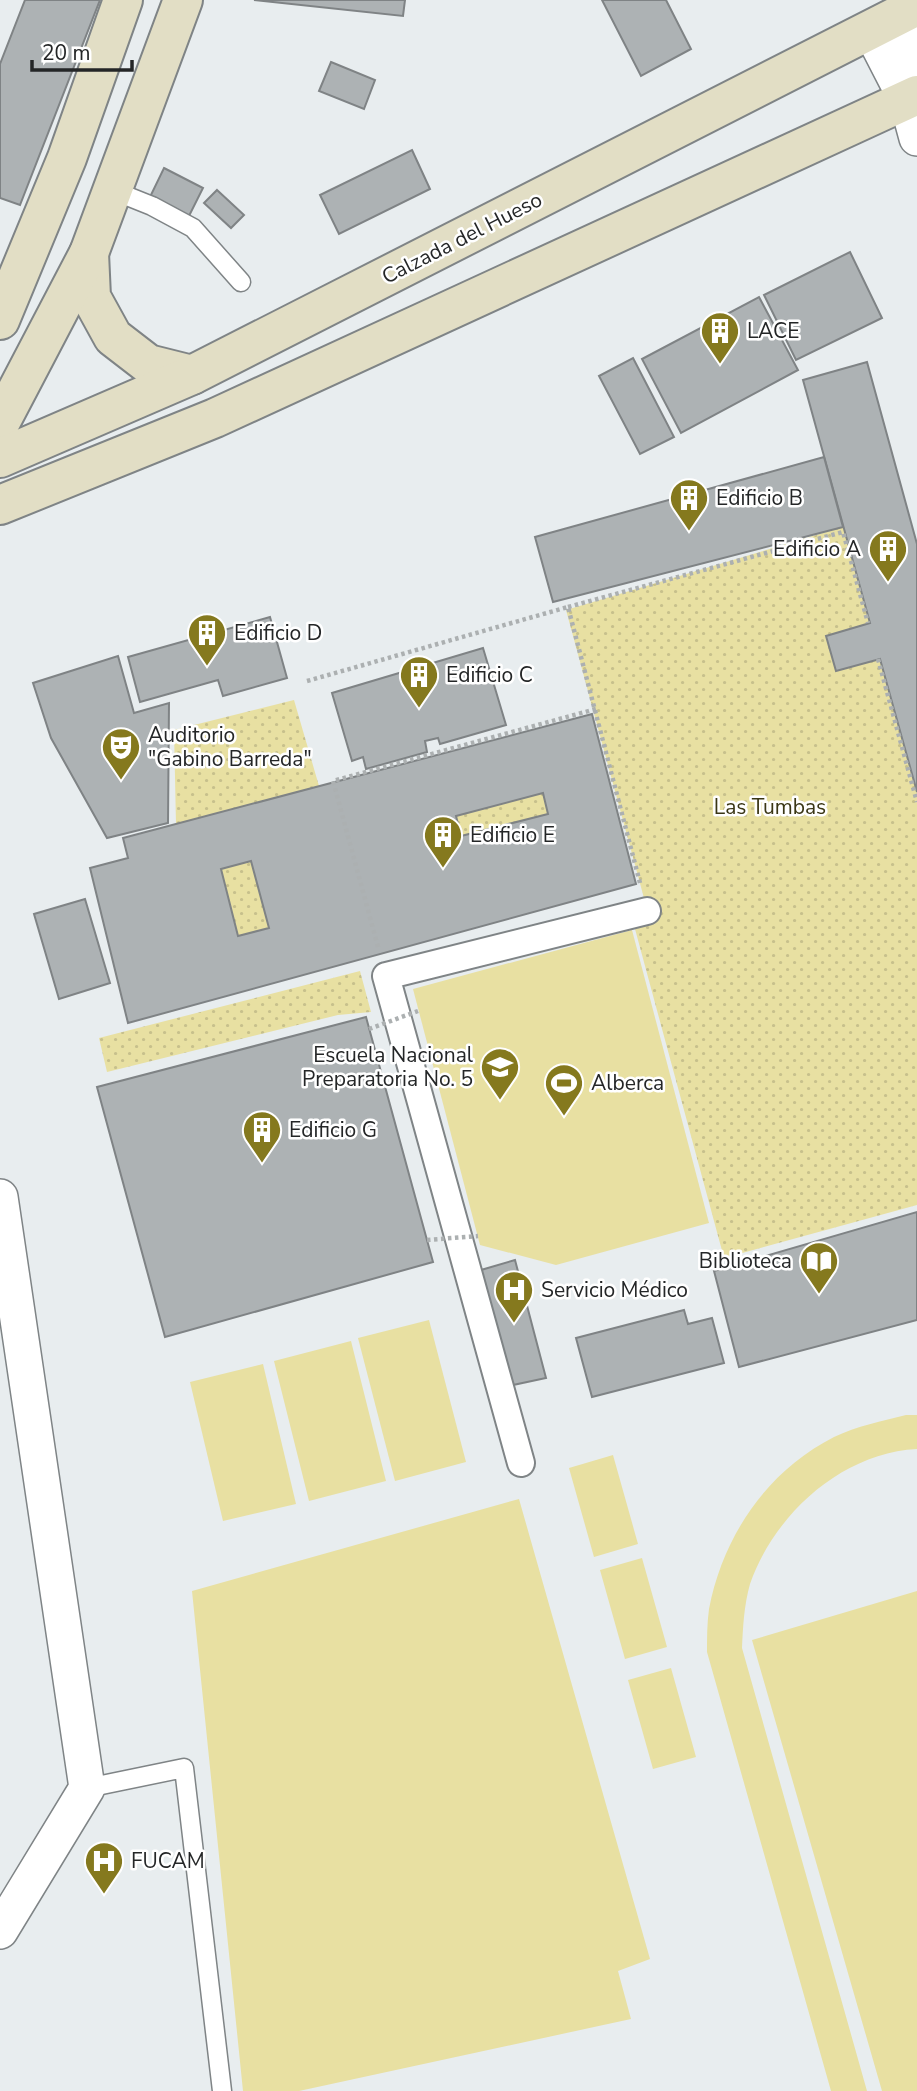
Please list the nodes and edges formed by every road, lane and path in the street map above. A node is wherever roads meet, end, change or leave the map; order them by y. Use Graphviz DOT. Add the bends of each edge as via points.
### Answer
graph roads {
  1 [pos="123,0"];
  2 [pos="183,0"];
  3 [pos="894,18"];
  4 [pos="917,63"];
  5 [pos="912,98"];
  6 [pos="917,138"];
  7 [pos="112,190"];
  8 [pos="89,253"];
  9 [pos="241,282"];
  10 [pos="0,320"];
  11 [pos="192,375"];
  12 [pos="0,423"];
  13 [pos="0,458"];
  14 [pos="0,505"];
  15 [pos="568,607"];
  16 [pos="869,624"];
  17 [pos="878,659"];
  18 [pos="307,681"];
  19 [pos="596,709"];
  20 [pos="917,802"];
  21 [pos="647,911"];
  22 [pos="386,976"];
  23 [pos="418,1011"];
  24 [pos="369,1029"];
  25 [pos="0,1197"];
  26 [pos="478,1236"];
  27 [pos="427,1240"];
  28 [pos="521,1463"];
  29 [pos="87,1788"];
  30 [pos="0,1931"];
  31 [pos="222,2091"];
  1 -- 10 [label="main road" via="67,158"];
  2 -- 7 [label="main road"];
  3 -- 4 [label="street"];
  3 -- 5 [label="street"];
  3 -- 11 [label="main road, Calzada del Hueso"];
  5 -- 6 [label="street"];
  5 -- 14 [label="main road" via="215,418"];
  7 -- 8 [label="main road"];
  7 -- 9 [label="lane" via="193,228"];
  8 -- 11 [label="main road" via="92,297 113,337 148,365"];
  8 -- 12 [label="main road"];
  11 -- 13 [label="main road, Calzada del Hueso"];
  15 -- 16 [label="path" via="843,532"];
  15 -- 18 [label="path"];
  15 -- 19 [label="path"];
  17 -- 20 [label="path"];
  19 -- 21 [label="path"];
  19 -- 22 [label="path" via="333,781"];
  21 -- 22 [label="street"];
  22 -- 28 [label="street"];
  23 -- 24 [label="path, bridge"];
  25 -- 29 [label="street"];
  26 -- 27 [label="path, bridge"];
  29 -- 30 [label="street"];
  29 -- 31 [label="lane" via="184,1768"];
}
